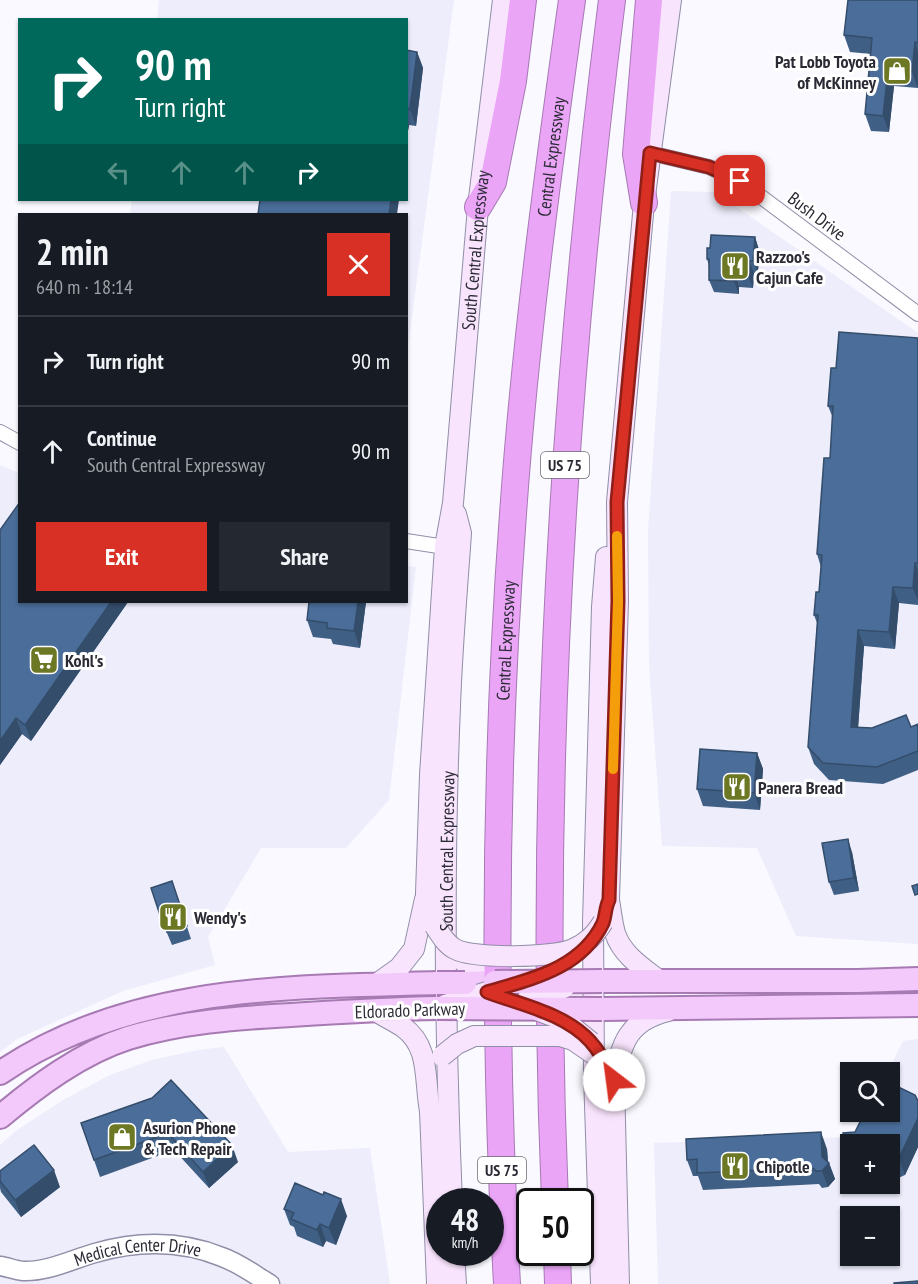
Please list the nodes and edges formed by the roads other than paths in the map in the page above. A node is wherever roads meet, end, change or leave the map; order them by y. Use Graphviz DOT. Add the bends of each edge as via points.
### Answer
graph roads {
  1 [pos="502,0"];
  2 [pos="523,0"];
  3 [pos="572,0"];
  4 [pos="612,0"];
  5 [pos="649,0"];
  6 [pos="671,0"];
  7 [pos="650,153"];
  8 [pos="644,203"];
  9 [pos="478,207"];
  10 [pos="918,314"];
  11 [pos="0,432"];
  12 [pos="18,442"];
  13 [pos="453,502"];
  14 [pos="617,502"];
  15 [pos="408,542"];
  16 [pos="445,547"];
  17 [pos="426,894"];
  18 [pos="609,900"];
  19 [pos="597,930"];
  20 [pos="451,947"];
  21 [pos="918,979"];
  22 [pos="660,981"];
  23 [pos="378,983"];
  24 [pos="256,990"];
  25 [pos="508,994"];
  26 [pos="918,1005"];
  27 [pos="150,1007"];
  28 [pos="679,1008"];
  29 [pos="374,1010"];
  30 [pos="157,1031"];
  31 [pos="439,1060"];
  32 [pos="602,1060"];
  33 [pos="0,1073"];
  34 [pos="614,1080"];
  35 [pos="430,1111"];
  36 [pos="6,1112"];
  37 [pos="451,1188"];
  38 [pos="555,1188"];
  39 [pos="0,1266"];
  40 [pos="557,1266"];
  41 [pos="270,1284"];
  42 [pos="437,1284"];
  43 [pos="507,1284"];
  44 [pos="558,1284"];
  45 [pos="601,1284"];
  46 [pos="619,1284"];
  1 -- 9 [label="main road, South Central Expressway"];
  2 -- 9 [label="highway" via="513,81 493,182"];
  3 -- 43 [label="highway, Central Expressway / US 75" via="529,336 507,609 498,944"];
  4 -- 38 [label="highway, US 75" via="575,331 555,626 548,922"];
  5 -- 8 [label="highway" via="636,154"];
  6 -- 7 [label="main road"];
  7 -- 8 [label="main road"];
  7 -- 10 [label="street, Bush Drive" via="709,167 740,181"];
  8 -- 14 [label="main road"];
  9 -- 13 [label="main road, South Central Expressway"];
  11 -- 12 [label="street"];
  13 -- 16 [label="main road, South Central Expressway"];
  13 -- 37 [label="main road, South Central Expressway" via="460,533 450,708 447,894"];
  14 -- 18 [label="main road"];
  14 -- 45 [label="main road" via="609,524 602,608 594,897 594,1075"];
  15 -- 16 [label="street"];
  16 -- 17 [label="main road, South Central Expressway"];
  17 -- 20 [label="main road, bridge" via="434,925"];
  17 -- 23 [label="main road" via="414,949 399,968"];
  18 -- 19 [label="main road"];
  18 -- 22 [label="main road" via="620,944"];
  19 -- 20 [label="main road, bridge" via="572,950 553,954 483,955"];
  19 -- 25 [label="main road, bridge" via="588,945 564,965"];
  20 -- 25 [label="main road" via="472,969"];
  21 -- 22 [label="main road, Eldorado Parkway"];
  22 -- 25 [label="main road, Eldorado Parkway, bridge" via="602,981"];
  23 -- 24 [label="main road, Eldorado Parkway"];
  23 -- 25 [label="main road, Eldorado Parkway, bridge" via="465,983"];
  24 -- 27 [label="main road, Eldorado Parkway"];
  24 -- 30 [label="main road" via="233,1002 164,1014 157,1019"];
  25 -- 28 [label="main road, Eldorado Parkway, bridge" via="562,1008"];
  25 -- 29 [label="main road, Eldorado Parkway, bridge" via="437,1008"];
  25 -- 31 [label="main road, bridge" via="462,1028"];
  25 -- 32 [label="main road, bridge" via="573,1026 590,1041"];
  26 -- 28 [label="main road, Eldorado Parkway"];
  27 -- 33 [label="main road, Eldorado Parkway" via="63,1038"];
  27 -- 36 [label="main road" via="147,1016 136,1025 63,1057 42,1072"];
  28 -- 34 [label="main road" via="634,1026 623,1043"];
  29 -- 30 [label="main road, Eldorado Parkway" via="222,1019"];
  29 -- 35 [label="main road" via="403,1027 420,1045"];
  30 -- 36 [label="main road, Eldorado Parkway" via="126,1039 91,1055"];
  31 -- 32 [label="main road, bridge" via="457,1044 474,1036 560,1036"];
  31 -- 35 [label="main road"];
  32 -- 34 [label="main road"];
  34 -- 46 [label="main road"];
  35 -- 42 [label="main road"];
  39 -- 41 [label="street, Medical Center Drive" via="23,1271 50,1268 120,1246 144,1243 198,1248 224,1257"];
  40 -- 44 [label="highway"];
}
